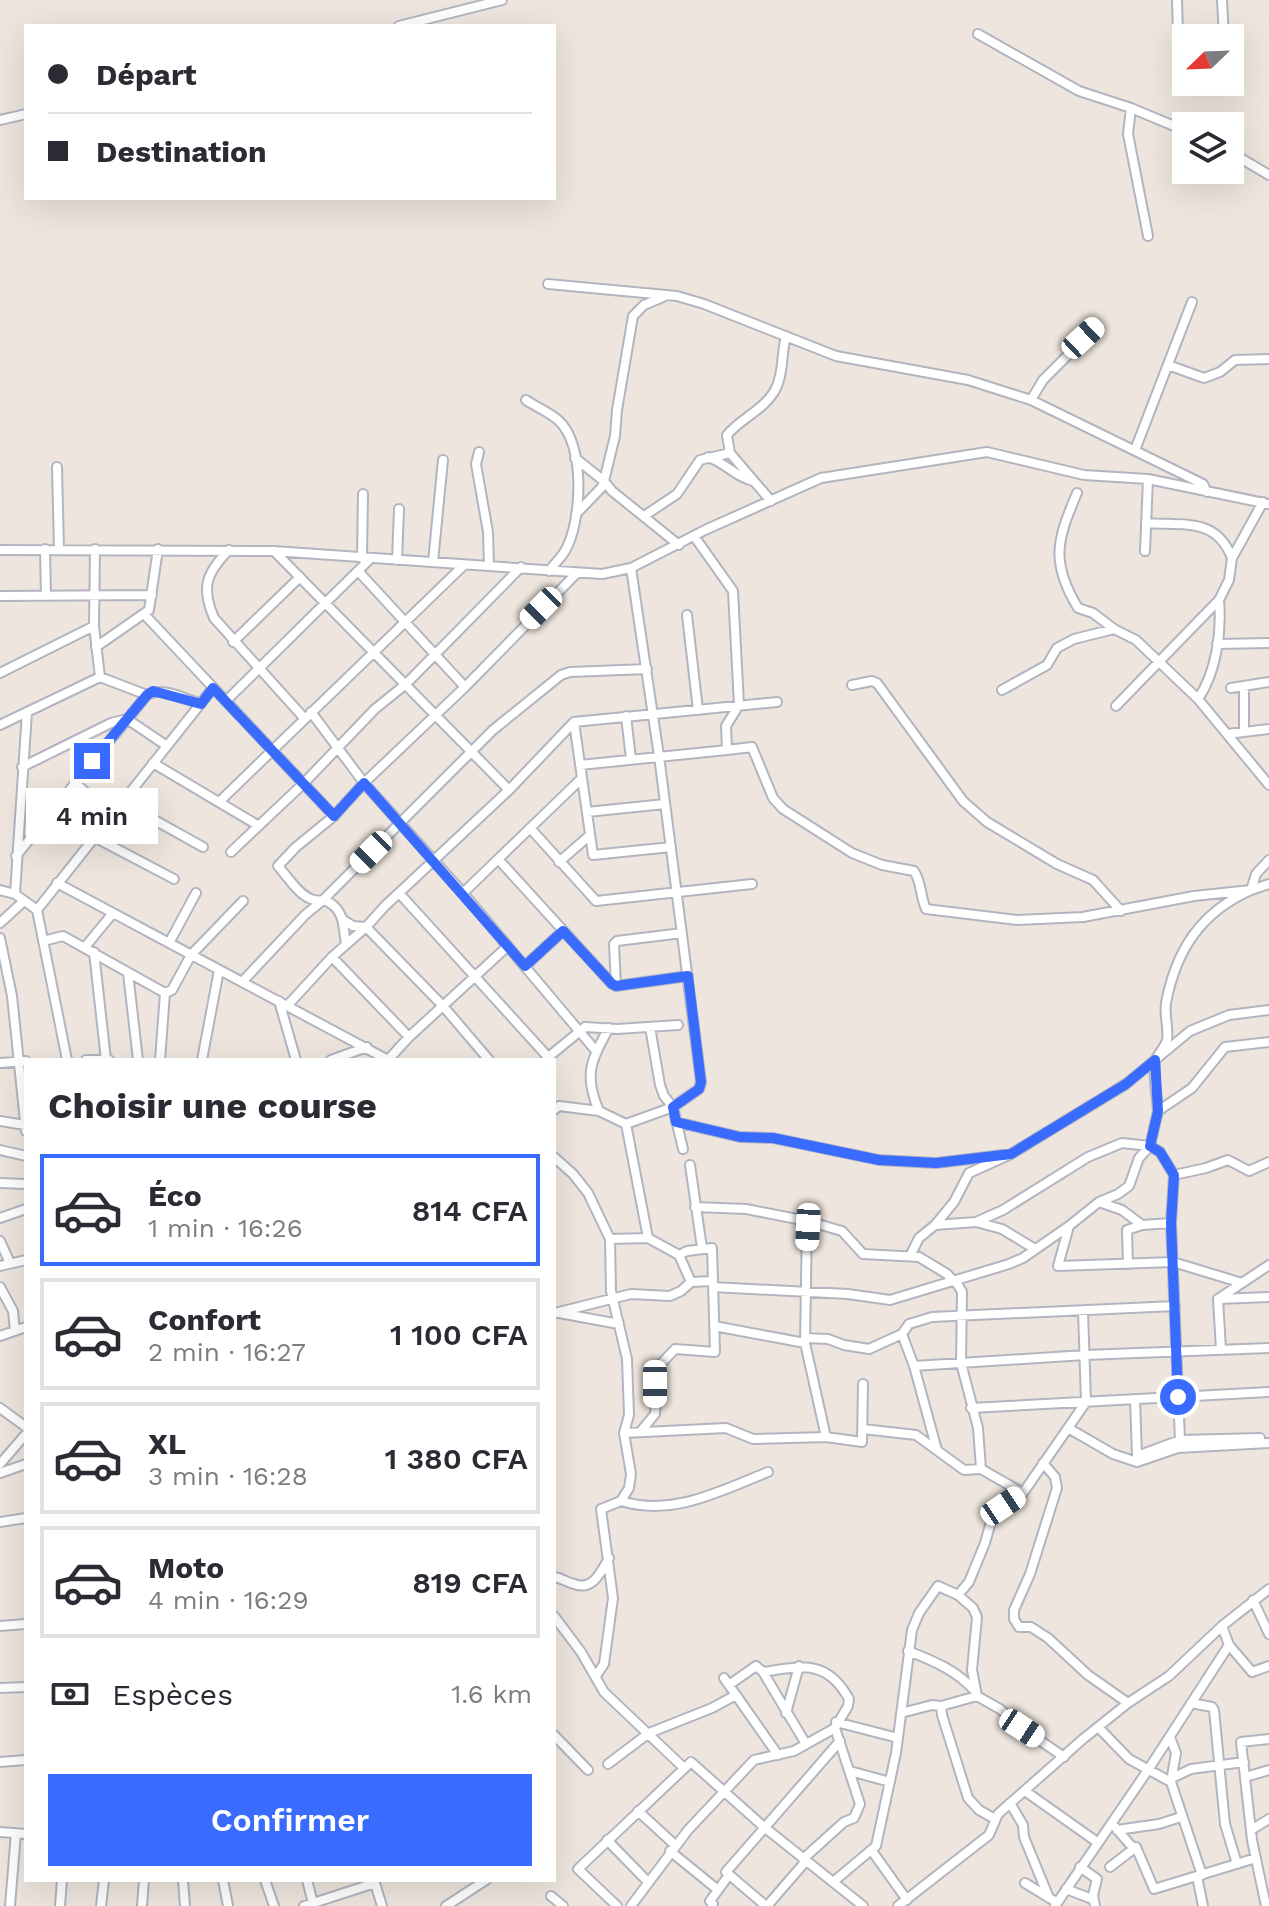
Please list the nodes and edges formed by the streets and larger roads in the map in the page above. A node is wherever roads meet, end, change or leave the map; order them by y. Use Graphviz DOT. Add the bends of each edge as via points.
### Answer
graph roads {
  1 [pos="502,0"];
  2 [pos="1177,0"];
  3 [pos="1222,0"];
  4 [pos="407,24"];
  5 [pos="1178,24"];
  6 [pos="1223,24"];
  7 [pos="978,34"];
  8 [pos="1131,108"];
  9 [pos="24,114"];
  10 [pos="0,120"];
  11 [pos="1172,125"];
  12 [pos="1244,160"];
  13 [pos="1269,175"];
  14 [pos="1148,236"];
  15 [pos="548,284"];
  16 [pos="666,295"];
  17 [pos="1192,302"];
  18 [pos="1097,326"];
  19 [pos="786,336"];
  20 [pos="1269,359"];
  21 [pos="1168,365"];
  22 [pos="526,400"];
  23 [pos="1031,400"];
  24 [pos="1135,450"];
  25 [pos="479,452"];
  26 [pos="730,453"];
  27 [pos="708,457"];
  28 [pos="575,458"];
  29 [pos="443,460"];
  30 [pos="57,467"];
  31 [pos="1148,479"];
  32 [pos="604,481"];
  33 [pos="754,481"];
  34 [pos="1207,492"];
  35 [pos="1077,493"];
  36 [pos="363,494"];
  37 [pos="771,501"];
  38 [pos="1266,503"];
  39 [pos="399,509"];
  40 [pos="576,515"];
  41 [pos="644,516"];
  42 [pos="1146,523"];
  43 [pos="694,536"];
  44 [pos="679,545"];
  45 [pos="45,549"];
  46 [pos="59,549"];
  47 [pos="95,549"];
  48 [pos="158,549"];
  49 [pos="0,550"];
  50 [pos="229,550"];
  51 [pos="274,551"];
  52 [pos="1145,551"];
  53 [pos="367,558"];
  54 [pos="1232,558"];
  55 [pos="397,560"];
  56 [pos="433,562"];
  57 [pos="464,565"];
  58 [pos="489,566"];
  59 [pos="521,567"];
  60 [pos="631,568"];
  61 [pos="549,571"];
  62 [pos="359,572"];
  63 [pos="577,573"];
  64 [pos="300,577"];
  65 [pos="94,595"];
  66 [pos="152,595"];
  67 [pos="0,596"];
  68 [pos="46,596"];
  69 [pos="1219,600"];
  70 [pos="326,603"];
  71 [pos="144,614"];
  72 [pos="687,615"];
  73 [pos="406,623"];
  74 [pos="94,626"];
  75 [pos="1114,629"];
  76 [pos="233,642"];
  77 [pos="1269,643"];
  78 [pos="1217,644"];
  79 [pos="96,647"];
  80 [pos="374,652"];
  81 [pos="433,655"];
  82 [pos="0,661"];
  83 [pos="1160,662"];
  84 [pos="647,669"];
  85 [pos="258,670"];
  86 [pos="2,672"];
  87 [pos="100,677"];
  88 [pos="1269,682"];
  89 [pos="406,684"];
  90 [pos="852,685"];
  91 [pos="1244,686"];
  92 [pos="465,687"];
  93 [pos="213,688"];
  94 [pos="1231,688"];
  95 [pos="1002,690"];
  96 [pos="147,695"];
  97 [pos="1198,699"];
  98 [pos="226,701"];
  99 [pos="777,702"];
  100 [pos="201,704"];
  101 [pos="739,705"];
  102 [pos="1116,706"];
  103 [pos="698,710"];
  104 [pos="27,712"];
  105 [pos="653,713"];
  106 [pos="436,715"];
  107 [pos="308,716"];
  108 [pos="626,716"];
  109 [pos="127,719"];
  110 [pos="574,722"];
  111 [pos="0,725"];
  112 [pos="1269,729"];
  113 [pos="1244,732"];
  114 [pos="1227,734"];
  115 [pos="167,746"];
  116 [pos="337,748"];
  117 [pos="273,750"];
  118 [pos="727,750"];
  119 [pos="471,752"];
  120 [pos="659,756"];
  121 [pos="631,759"];
  122 [pos="153,763"];
  123 [pos="580,765"];
  124 [pos="22,767"];
  125 [pos="582,778"];
  126 [pos="75,783"];
  127 [pos="304,783"];
  128 [pos="364,783"];
  129 [pos="1269,785"];
  130 [pos="509,790"];
  131 [pos="122,802"];
  132 [pos="219,802"];
  133 [pos="665,804"];
  134 [pos="587,812"];
  135 [pos="112,815"];
  136 [pos="334,816"];
  137 [pos="400,822"];
  138 [pos="259,826"];
  139 [pos="530,828"];
  140 [pos="590,835"];
  141 [pos="94,837"];
  142 [pos="203,847"];
  143 [pos="671,847"];
  144 [pos="231,852"];
  145 [pos="16,856"];
  146 [pos="498,859"];
  147 [pos="432,860"];
  148 [pos="1269,860"];
  149 [pos="559,862"];
  150 [pos="174,879"];
  151 [pos="57,883"];
  152 [pos="752,884"];
  153 [pos="1269,884"];
  154 [pos="0,890"];
  155 [pos="1251,890"];
  156 [pos="677,892"];
  157 [pos="196,893"];
  158 [pos="399,893"];
  159 [pos="463,893"];
  160 [pos="15,894"];
  161 [pos="323,900"];
  162 [pos="24,901"];
  163 [pos="243,901"];
  164 [pos="37,910"];
  165 [pos="1121,911"];
  166 [pos="113,913"];
  167 [pos="343,920"];
  168 [pos="0,923"];
  169 [pos="366,927"];
  170 [pos="563,931"];
  171 [pos="682,933"];
  172 [pos="0,938"];
  173 [pos="43,941"];
  174 [pos="169,943"];
  175 [pos="346,944"];
  176 [pos="508,946"];
  177 [pos="85,947"];
  178 [pos="94,952"];
  179 [pos="191,955"];
  180 [pos="332,957"];
  181 [pos="615,959"];
  182 [pos="525,966"];
  183 [pos="597,968"];
  184 [pos="219,970"];
  185 [pos="128,973"];
  186 [pos="688,976"];
  187 [pos="476,978"];
  188 [pos="242,982"];
  189 [pos="616,986"];
  190 [pos="165,993"];
  191 [pos="283,1004"];
  192 [pos="443,1006"];
  193 [pos="1269,1010"];
  194 [pos="678,1025"];
  195 [pos="650,1027"];
  196 [pos="609,1028"];
  197 [pos="579,1029"];
  198 [pos="409,1037"];
  199 [pos="1269,1042"];
  200 [pos="367,1047"];
  201 [pos="596,1051"];
  202 [pos="67,1058"];
  203 [pos="107,1058"];
  204 [pos="138,1058"];
  205 [pos="160,1058"];
  206 [pos="202,1058"];
  207 [pos="296,1058"];
  208 [pos="337,1058"];
  209 [pos="385,1058"];
  210 [pos="390,1058"];
  211 [pos="487,1058"];
  212 [pos="546,1058"];
  213 [pos="548,1058"];
  214 [pos="1155,1060"];
  215 [pos="22,1061"];
  216 [pos="0,1063"];
  217 [pos="24,1089"];
  218 [pos="673,1107"];
  219 [pos="556,1108"];
  220 [pos="599,1111"];
  221 [pos="1158,1111"];
  222 [pos="0,1121"];
  223 [pos="24,1121"];
  224 [pos="676,1122"];
  225 [pos="626,1124"];
  226 [pos="1150,1146"];
  227 [pos="683,1149"];
  228 [pos="0,1150"];
  229 [pos="1011,1154"];
  230 [pos="24,1156"];
  231 [pos="557,1160"];
  232 [pos="1269,1162"];
  233 [pos="690,1165"];
  234 [pos="1174,1175"];
  235 [pos="0,1183"];
  236 [pos="24,1184"];
  237 [pos="1099,1202"];
  238 [pos="695,1207"];
  239 [pos="24,1210"];
  240 [pos="0,1218"];
  241 [pos="807,1221"];
  242 [pos="976,1222"];
  243 [pos="1171,1223"];
  244 [pos="935,1225"];
  245 [pos="1142,1225"];
  246 [pos="1069,1226"];
  247 [pos="648,1238"];
  248 [pos="610,1239"];
  249 [pos="0,1241"];
  250 [pos="702,1248"];
  251 [pos="1035,1249"];
  252 [pos="679,1255"];
  253 [pos="910,1256"];
  254 [pos="1173,1262"];
  255 [pos="1128,1264"];
  256 [pos="5,1265"];
  257 [pos="1269,1265"];
  258 [pos="955,1280"];
  259 [pos="691,1282"];
  260 [pos="1242,1283"];
  261 [pos="712,1284"];
  262 [pos="0,1287"];
  263 [pos="805,1293"];
  264 [pos="1269,1297"];
  265 [pos="1218,1299"];
  266 [pos="614,1300"];
  267 [pos="1175,1306"];
  268 [pos="1083,1311"];
  269 [pos="556,1313"];
  270 [pos="556,1313"];
  271 [pos="960,1316"];
  272 [pos="619,1324"];
  273 [pos="714,1326"];
  274 [pos="24,1328"];
  275 [pos="15,1331"];
  276 [pos="902,1334"];
  277 [pos="0,1336"];
  278 [pos="805,1340"];
  279 [pos="1269,1348"];
  280 [pos="1221,1350"];
  281 [pos="1177,1352"];
  282 [pos="1085,1355"];
  283 [pos="961,1363"];
  284 [pos="914,1366"];
  285 [pos="863,1384"];
  286 [pos="1269,1392"];
  287 [pos="1178,1397"];
  288 [pos="1135,1399"];
  289 [pos="1086,1402"];
  290 [pos="0,1408"];
  291 [pos="971,1408"];
  292 [pos="24,1426"];
  293 [pos="1068,1428"];
  294 [pos="863,1429"];
  295 [pos="641,1431"];
  296 [pos="624,1433"];
  297 [pos="24,1436"];
  298 [pos="826,1437"];
  299 [pos="1180,1440"];
  300 [pos="1269,1440"];
  301 [pos="937,1450"];
  302 [pos="1043,1463"];
  303 [pos="0,1464"];
  304 [pos="24,1465"];
  305 [pos="981,1469"];
  306 [pos="768,1472"];
  307 [pos="0,1473"];
  308 [pos="1023,1493"];
  309 [pos="621,1501"];
  310 [pos="24,1518"];
  311 [pos="0,1522"];
  312 [pos="610,1557"];
  313 [pos="556,1578"];
  314 [pos="1269,1589"];
  315 [pos="958,1595"];
  316 [pos="1253,1600"];
  317 [pos="556,1619"];
  318 [pos="24,1624"];
  319 [pos="0,1626"];
  320 [pos="1222,1626"];
  321 [pos="1269,1634"];
  322 [pos="1229,1645"];
  323 [pos="908,1651"];
  324 [pos="799,1666"];
  325 [pos="1269,1666"];
  326 [pos="763,1672"];
  327 [pos="596,1676"];
  328 [pos="24,1687"];
  329 [pos="0,1688"];
  330 [pos="976,1694"];
  331 [pos="736,1695"];
  332 [pos="1128,1703"];
  333 [pos="1191,1703"];
  334 [pos="941,1706"];
  335 [pos="786,1713"];
  336 [pos="901,1713"];
  337 [pos="836,1725"];
  338 [pos="1098,1727"];
  339 [pos="649,1733"];
  340 [pos="556,1737"];
  341 [pos="1170,1737"];
  342 [pos="898,1738"];
  343 [pos="1269,1739"];
  344 [pos="840,1741"];
  345 [pos="806,1744"];
  346 [pos="778,1755"];
  347 [pos="1064,1757"];
  348 [pos="24,1760"];
  349 [pos="0,1762"];
  350 [pos="1244,1762"];
  351 [pos="608,1764"];
  352 [pos="1219,1765"];
  353 [pos="684,1768"];
  354 [pos="588,1770"];
  355 [pos="1148,1770"];
  356 [pos="1269,1770"];
  357 [pos="850,1771"];
  358 [pos="1245,1777"];
  359 [pos="1172,1780"];
  360 [pos="890,1782"];
  361 [pos="1025,1791"];
  362 [pos="724,1792"];
  363 [pos="1010,1803"];
  364 [pos="638,1811"];
  365 [pos="1181,1817"];
  366 [pos="995,1819"];
  367 [pos="1269,1819"];
  368 [pos="1114,1826"];
  369 [pos="764,1827"];
  370 [pos="1251,1830"];
  371 [pos="0,1832"];
  372 [pos="21,1834"];
  373 [pos="607,1840"];
  374 [pos="1097,1842"];
  375 [pos="673,1848"];
  376 [pos="1134,1849"];
  377 [pos="872,1851"];
  378 [pos="1256,1858"];
  379 [pos="804,1860"];
  380 [pos="1237,1864"];
  381 [pos="1080,1867"];
  382 [pos="1110,1867"];
  383 [pos="1269,1870"];
  384 [pos="729,1875"];
  385 [pos="1199,1875"];
  386 [pos="1260,1875"];
  387 [pos="62,1882"];
  388 [pos="104,1882"];
  389 [pos="144,1882"];
  390 [pos="183,1882"];
  391 [pos="223,1882"];
  392 [pos="266,1882"];
  393 [pos="307,1882"];
  394 [pos="371,1882"];
  395 [pos="374,1882"];
  396 [pos="483,1882"];
  397 [pos="648,1882"];
  398 [pos="833,1882"];
  399 [pos="1025,1883"];
  400 [pos="1066,1889"];
  401 [pos="718,1890"];
  402 [pos="551,1896"];
  403 [pos="907,1900"];
  404 [pos="1054,1902"];
  405 [pos="1094,1902"];
  406 [pos="312,1904"];
  407 [pos="10,1906"];
  408 [pos="60,1906"];
  409 [pos="101,1906"];
  410 [pos="142,1906"];
  411 [pos="185,1906"];
  412 [pos="228,1906"];
  413 [pos="274,1906"];
  414 [pos="382,1906"];
  415 [pos="446,1906"];
  416 [pos="563,1906"];
  417 [pos="617,1906"];
  418 [pos="631,1906"];
  419 [pos="712,1906"];
  420 [pos="766,1906"];
  421 [pos="863,1906"];
  422 [pos="898,1906"];
  423 [pos="1203,1906"];
  424 [pos="1266,1906"];
  1 -- 4 [label="street"];
  2 -- 5 [label="street"];
  3 -- 6 [label="street"];
  7 -- 8 [label="street" via="1079,91"];
  8 -- 11 [label="street"];
  8 -- 14 [label="street" via="1128,134"];
  9 -- 10 [label="street"];
  12 -- 13 [label="street"];
  15 -- 16 [label="street"];
  16 -- 19 [label="street"];
  16 -- 32 [label="street" via="644,305 629,328"];
  17 -- 21 [label="street"];
  18 -- 23 [label="street" via="1043,380"];
  19 -- 23 [label="street" via="836,356 968,380"];
  19 -- 26 [label="street" via="775,391 727,435"];
  20 -- 21 [label="street" via="1235,360 1204,378"];
  21 -- 24 [label="street"];
  22 -- 28 [label="street" via="559,421"];
  23 -- 24 [label="street"];
  24 -- 34 [label="street" via="1203,484"];
  25 -- 58 [label="street" via="476,464"];
  26 -- 27 [label="street"];
  26 -- 33 [label="street"];
  27 -- 33 [label="street"];
  27 -- 41 [label="street" via="700,460 677,494"];
  28 -- 32 [label="street"];
  28 -- 40 [label="street"];
  29 -- 56 [label="street"];
  30 -- 46 [label="street"];
  31 -- 34 [label="street"];
  31 -- 37 [label="street" via="1084,475 987,452 821,478"];
  31 -- 42 [label="street"];
  32 -- 40 [label="street"];
  32 -- 41 [label="street"];
  33 -- 37 [label="street"];
  34 -- 38 [label="street"];
  35 -- 75 [label="street" via="1065,521 1059,564 1078,608"];
  36 -- 53 [label="street"];
  37 -- 43 [label="street"];
  38 -- 54 [label="street"];
  39 -- 55 [label="street"];
  40 -- 61 [label="street" via="565,552"];
  41 -- 44 [label="street"];
  42 -- 52 [label="street"];
  42 -- 54 [label="street" via="1211,529 1222,537"];
  43 -- 44 [label="street"];
  43 -- 101 [label="street" via="733,591"];
  44 -- 60 [label="street"];
  45 -- 46 [label="street"];
  45 -- 49 [label="street"];
  45 -- 68 [label="street"];
  46 -- 47 [label="street"];
  47 -- 48 [label="street"];
  47 -- 65 [label="street"];
  48 -- 50 [label="street"];
  48 -- 66 [label="street"];
  50 -- 51 [label="street"];
  50 -- 76 [label="street" via="214,565 206,600"];
  51 -- 53 [label="street"];
  51 -- 64 [label="street"];
  53 -- 55 [label="street"];
  53 -- 62 [label="street"];
  54 -- 69 [label="street"];
  55 -- 56 [label="street"];
  56 -- 57 [label="street"];
  57 -- 58 [label="street"];
  57 -- 73 [label="street"];
  58 -- 59 [label="street"];
  59 -- 61 [label="street"];
  59 -- 81 [label="street"];
  60 -- 63 [label="street"];
  60 -- 84 [label="street"];
  61 -- 63 [label="street"];
  62 -- 70 [label="street"];
  62 -- 73 [label="street"];
  63 -- 92 [label="street"];
  64 -- 70 [label="street"];
  64 -- 76 [label="street"];
  65 -- 66 [label="street"];
  65 -- 68 [label="street"];
  65 -- 74 [label="street"];
  66 -- 71 [label="street"];
  67 -- 68 [label="street"];
  69 -- 78 [label="street"];
  69 -- 83 [label="street"];
  70 -- 80 [label="street"];
  70 -- 85 [label="street"];
  71 -- 79 [label="street"];
  71 -- 93 [label="street"];
  72 -- 103 [label="street"];
  73 -- 80 [label="street"];
  73 -- 81 [label="street"];
  74 -- 79 [label="street"];
  74 -- 86 [label="street"];
  75 -- 83 [label="street"];
  75 -- 95 [label="street" via="1057,648 1047,665"];
  76 -- 85 [label="street"];
  77 -- 78 [label="street"];
  78 -- 97 [label="street"];
  79 -- 87 [label="street"];
  80 -- 89 [label="street"];
  80 -- 107 [label="street"];
  81 -- 89 [label="street"];
  81 -- 92 [label="street"];
  82 -- 86 [label="street"];
  83 -- 97 [label="street"];
  83 -- 102 [label="street"];
  84 -- 105 [label="street"];
  84 -- 119 [label="street" via="561,675"];
  85 -- 98 [label="street"];
  85 -- 107 [label="street"];
  87 -- 96 [label="street"];
  87 -- 104 [label="street"];
  88 -- 91 [label="street"];
  89 -- 106 [label="street"];
  89 -- 116 [label="street"];
  90 -- 165 [label="street" via="877,683 963,801 987,822 1093,880"];
  91 -- 94 [label="street"];
  91 -- 113 [label="street"];
  92 -- 106 [label="street"];
  93 -- 98 [label="street"];
  93 -- 100 [label="street"];
  96 -- 100 [label="street" via="161,691"];
  96 -- 109 [label="street"];
  97 -- 114 [label="street"];
  98 -- 117 [label="street"];
  99 -- 101 [label="street"];
  100 -- 115 [label="street"];
  101 -- 103 [label="street"];
  101 -- 118 [label="street" via="726,726"];
  103 -- 105 [label="street"];
  104 -- 111 [label="street"];
  104 -- 124 [label="street"];
  105 -- 108 [label="street"];
  105 -- 120 [label="street"];
  106 -- 119 [label="street"];
  106 -- 128 [label="street"];
  107 -- 116 [label="street"];
  107 -- 117 [label="street"];
  108 -- 110 [label="street"];
  108 -- 121 [label="street"];
  109 -- 115 [label="street"];
  109 -- 124 [label="street"];
  109 -- 126 [label="street"];
  110 -- 123 [label="street"];
  110 -- 130 [label="street"];
  112 -- 113 [label="street"];
  113 -- 114 [label="street"];
  114 -- 129 [label="street"];
  115 -- 122 [label="street"];
  116 -- 127 [label="street"];
  116 -- 128 [label="street"];
  117 -- 127 [label="street"];
  117 -- 132 [label="street"];
  118 -- 120 [label="street"];
  118 -- 165 [label="street" via="752,747 773,798 783,809 852,853 914,871 926,909 1017,920"];
  119 -- 130 [label="street"];
  119 -- 137 [label="street"];
  120 -- 121 [label="street"];
  120 -- 133 [label="street"];
  121 -- 123 [label="street"];
  122 -- 131 [label="street"];
  122 -- 132 [label="street"];
  123 -- 125 [label="street"];
  124 -- 145 [label="street"];
  125 -- 134 [label="street"];
  125 -- 139 [label="street"];
  126 -- 135 [label="street"];
  126 -- 145 [label="street"];
  127 -- 136 [label="street"];
  127 -- 138 [label="street"];
  128 -- 136 [label="street"];
  128 -- 137 [label="street"];
  130 -- 147 [label="street"];
  131 -- 135 [label="street"];
  131 -- 142 [label="street"];
  132 -- 138 [label="street"];
  133 -- 134 [label="street"];
  133 -- 143 [label="street"];
  134 -- 140 [label="street"];
  135 -- 141 [label="street"];
  136 -- 161 [label="street" via="278,866 302,893"];
  137 -- 147 [label="street"];
  137 -- 161 [label="street"];
  138 -- 144 [label="street"];
  139 -- 146 [label="street"];
  139 -- 149 [label="street"];
  140 -- 143 [label="street" via="593,855"];
  140 -- 149 [label="street"];
  141 -- 150 [label="street"];
  141 -- 151 [label="street"];
  143 -- 156 [label="street"];
  145 -- 160 [label="street"];
  146 -- 159 [label="street"];
  146 -- 170 [label="street"];
  147 -- 158 [label="street"];
  147 -- 159 [label="street"];
  148 -- 155 [label="street"];
  149 -- 156 [label="street" via="596,901"];
  151 -- 164 [label="street"];
  151 -- 166 [label="street"];
  152 -- 156 [label="street"];
  153 -- 155 [label="street"];
  154 -- 160 [label="street"];
  155 -- 165 [label="street"];
  155 -- 214 [label="street" via="1216,910 1181,951 1166,1002 1167,1040"];
  156 -- 171 [label="street"];
  157 -- 174 [label="street"];
  158 -- 169 [label="street"];
  158 -- 187 [label="street"];
  159 -- 176 [label="street"];
  160 -- 162 [label="street"];
  161 -- 167 [label="street"];
  161 -- 188 [label="street"];
  162 -- 164 [label="street"];
  162 -- 168 [label="street"];
  163 -- 179 [label="street"];
  164 -- 173 [label="street"];
  166 -- 174 [label="street"];
  166 -- 177 [label="street"];
  167 -- 169 [label="street"];
  167 -- 175 [label="street"];
  169 -- 175 [label="street"];
  169 -- 192 [label="street"];
  170 -- 182 [label="street"];
  170 -- 183 [label="street"];
  171 -- 181 [label="street" via="617,941"];
  171 -- 186 [label="street"];
  172 -- 215 [label="street"];
  173 -- 177 [label="street" via="63,936"];
  173 -- 202 [label="street"];
  174 -- 179 [label="street"];
  175 -- 180 [label="street"];
  176 -- 182 [label="street"];
  176 -- 187 [label="street"];
  177 -- 178 [label="street"];
  178 -- 185 [label="street"];
  178 -- 203 [label="street"];
  179 -- 184 [label="street"];
  179 -- 190 [label="street" via="172,990"];
  180 -- 191 [label="street"];
  180 -- 198 [label="street"];
  181 -- 183 [label="street"];
  181 -- 189 [label="street"];
  182 -- 197 [label="street"];
  183 -- 189 [label="street"];
  184 -- 188 [label="street"];
  184 -- 206 [label="street"];
  185 -- 190 [label="street"];
  185 -- 204 [label="street"];
  186 -- 189 [label="street"];
  186 -- 218 [label="street" via="701,1082"];
  187 -- 192 [label="street"];
  187 -- 212 [label="street"];
  188 -- 191 [label="street"];
  190 -- 205 [label="street"];
  191 -- 200 [label="street"];
  191 -- 207 [label="street"];
  192 -- 198 [label="street"];
  192 -- 211 [label="street"];
  193 -- 214 [label="street" via="1208,1022"];
  194 -- 195 [label="street"];
  195 -- 196 [label="street"];
  195 -- 218 [label="street" via="660,1085"];
  196 -- 197 [label="street"];
  196 -- 201 [label="street"];
  197 -- 201 [label="street"];
  197 -- 213 [label="street"];
  198 -- 210 [label="street"];
  199 -- 221 [label="street" via="1225,1047 1192,1088"];
  200 -- 208 [label="street"];
  200 -- 209 [label="street"];
  201 -- 220 [label="street" via="589,1071"];
  214 -- 221 [label="street"];
  214 -- 229 [label="street" via="1126,1084"];
  215 -- 216 [label="street"];
  215 -- 217 [label="street"];
  218 -- 224 [label="street"];
  218 -- 225 [label="street"];
  219 -- 220 [label="street"];
  220 -- 225 [label="street"];
  221 -- 226 [label="street"];
  222 -- 223 [label="street"];
  224 -- 227 [label="street"];
  224 -- 229 [label="street" via="879,1160 936,1163"];
  225 -- 247 [label="street"];
  226 -- 234 [label="street"];
  226 -- 237 [label="street" via="1139,1158 1129,1186"];
  226 -- 242 [label="street" via="1122,1143 1088,1157"];
  228 -- 230 [label="street"];
  229 -- 244 [label="street" via="969,1173"];
  231 -- 248 [label="street" via="588,1193"];
  232 -- 234 [label="street" via="1249,1171 1228,1160"];
  233 -- 238 [label="street"];
  234 -- 243 [label="street"];
  235 -- 236 [label="street"];
  237 -- 245 [label="street"];
  237 -- 246 [label="street"];
  238 -- 241 [label="street" via="746,1209"];
  238 -- 250 [label="street"];
  239 -- 240 [label="street"];
  241 -- 253 [label="street" via="842,1231 863,1254"];
  241 -- 263 [label="street"];
  242 -- 244 [label="street"];
  242 -- 251 [label="street" via="1002,1229"];
  243 -- 245 [label="street"];
  243 -- 254 [label="street"];
  244 -- 253 [label="street" via="919,1238"];
  245 -- 255 [label="street" via="1127,1230"];
  246 -- 251 [label="street"];
  246 -- 255 [label="street" via="1058,1266"];
  247 -- 248 [label="street"];
  247 -- 252 [label="street"];
  248 -- 266 [label="street"];
  249 -- 256 [label="street"];
  250 -- 252 [label="street"];
  250 -- 261 [label="street" via="712,1248"];
  251 -- 258 [label="street" via="1009,1264"];
  252 -- 259 [label="street"];
  253 -- 258 [label="street"];
  254 -- 255 [label="street"];
  254 -- 260 [label="street"];
  254 -- 267 [label="street"];
  257 -- 260 [label="street"];
  258 -- 263 [label="street" via="890,1300"];
  258 -- 271 [label="street" via="962,1292"];
  259 -- 261 [label="street"];
  259 -- 266 [label="street" via="670,1296 631,1294"];
  260 -- 265 [label="street"];
  261 -- 263 [label="street"];
  261 -- 273 [label="street"];
  262 -- 275 [label="street" via="13,1311"];
  263 -- 278 [label="street"];
  264 -- 265 [label="street"];
  265 -- 280 [label="street"];
  266 -- 269 [label="street"];
  266 -- 272 [label="street"];
  267 -- 268 [label="street"];
  267 -- 281 [label="street"];
  268 -- 271 [label="street"];
  268 -- 282 [label="street"];
  270 -- 272 [label="street"];
  271 -- 276 [label="street" via="909,1324"];
  271 -- 283 [label="street"];
  272 -- 296 [label="street" via="627,1359 629,1415"];
  273 -- 278 [label="street"];
  273 -- 295 [label="street" via="714,1354 675,1349 658,1367 655,1414"];
  274 -- 275 [label="street"];
  275 -- 277 [label="street"];
  276 -- 278 [label="street" via="869,1349 828,1339"];
  276 -- 284 [label="street"];
  278 -- 298 [label="street"];
  279 -- 280 [label="street"];
  280 -- 281 [label="street"];
  281 -- 282 [label="street"];
  281 -- 287 [label="street"];
  282 -- 283 [label="street"];
  282 -- 289 [label="street"];
  283 -- 284 [label="street"];
  283 -- 291 [label="street"];
  284 -- 301 [label="street"];
  285 -- 294 [label="street"];
  286 -- 287 [label="street"];
  287 -- 288 [label="street"];
  287 -- 299 [label="street"];
  288 -- 289 [label="street"];
  288 -- 299 [label="street" via="1137,1456"];
  289 -- 291 [label="street"];
  289 -- 293 [label="street"];
  290 -- 292 [label="street"];
  291 -- 305 [label="street"];
  293 -- 300 [label="street" via="1137,1462 1178,1448"];
  293 -- 302 [label="street"];
  294 -- 298 [label="street" via="862,1442"];
  294 -- 301 [label="street" via="916,1435"];
  295 -- 296 [label="street"];
  295 -- 298 [label="street" via="726,1428 753,1439"];
  296 -- 309 [label="street" via="631,1474"];
  297 -- 303 [label="street"];
  299 -- 300 [label="street"];
  301 -- 305 [label="street" via="964,1470"];
  302 -- 308 [label="street"];
  302 -- 332 [label="street" via="1057,1488 1014,1619 1019,1627 1031,1627 1048,1638"];
  304 -- 307 [label="street"];
  305 -- 308 [label="street"];
  306 -- 309 [label="street" via="681,1506"];
  308 -- 315 [label="street" via="992,1518 969,1582"];
  309 -- 312 [label="street" via="601,1509"];
  310 -- 311 [label="street"];
  312 -- 313 [label="street" via="590,1584"];
  312 -- 327 [label="street" via="612,1613 604,1664"];
  314 -- 316 [label="street"];
  315 -- 323 [label="street" via="938,1586 919,1613"];
  315 -- 330 [label="street" via="977,1617 972,1670"];
  316 -- 320 [label="street"];
  316 -- 321 [label="street"];
  317 -- 327 [label="street"];
  318 -- 319 [label="street"];
  320 -- 322 [label="street"];
  320 -- 332 [label="street" via="1169,1676"];
  322 -- 325 [label="street" via="1252,1672"];
  322 -- 333 [label="street"];
  323 -- 330 [label="street" via="961,1675"];
  323 -- 336 [label="street"];
  324 -- 326 [label="street"];
  324 -- 335 [label="street"];
  324 -- 337 [label="street" via="829,1673 844,1690 848,1706"];
  326 -- 331 [label="street" via="756,1666 727,1682"];
  326 -- 335 [label="street"];
  327 -- 339 [label="street" via="604,1692"];
  328 -- 329 [label="street"];
  330 -- 334 [label="street"];
  330 -- 347 [label="street"];
  331 -- 339 [label="street"];
  331 -- 346 [label="street"];
  332 -- 338 [label="street"];
  333 -- 341 [label="street"];
  333 -- 352 [label="street" via="1214,1710"];
  334 -- 336 [label="street"];
  334 -- 366 [label="street" via="968,1798"];
  335 -- 345 [label="street"];
  336 -- 342 [label="street"];
  337 -- 342 [label="street"];
  337 -- 344 [label="street"];
  337 -- 345 [label="street"];
  338 -- 347 [label="street"];
  338 -- 355 [label="street" via="1129,1759"];
  339 -- 351 [label="street"];
  339 -- 353 [label="street"];
  340 -- 354 [label="street"];
  341 -- 355 [label="street"];
  341 -- 359 [label="street" via="1176,1753"];
  342 -- 360 [label="street"];
  343 -- 350 [label="street" via="1241,1742"];
  344 -- 357 [label="street"];
  344 -- 369 [label="street"];
  345 -- 346 [label="street"];
  346 -- 362 [label="street" via="754,1760"];
  347 -- 361 [label="street"];
  348 -- 349 [label="street"];
  350 -- 352 [label="street"];
  350 -- 358 [label="street"];
  352 -- 359 [label="street" via="1191,1769"];
  352 -- 380 [label="street" via="1225,1824"];
  353 -- 362 [label="street" via="691,1762"];
  353 -- 364 [label="street"];
  355 -- 359 [label="street"];
  355 -- 368 [label="street"];
  356 -- 358 [label="street"];
  357 -- 360 [label="street"];
  357 -- 379 [label="street" via="858,1812"];
  358 -- 370 [label="street"];
  359 -- 365 [label="street"];
  360 -- 377 [label="street"];
  361 -- 363 [label="street"];
  361 -- 374 [label="street"];
  362 -- 369 [label="street"];
  362 -- 375 [label="street"];
  363 -- 366 [label="street"];
  363 -- 404 [label="street"];
  364 -- 373 [label="street"];
  364 -- 375 [label="street"];
  365 -- 368 [label="street" via="1159,1824"];
  365 -- 385 [label="street"];
  366 -- 403 [label="street" via="989,1835"];
  367 -- 370 [label="street"];
  368 -- 374 [label="street"];
  368 -- 376 [label="street"];
  369 -- 379 [label="street"];
  369 -- 384 [label="street" via="726,1872"];
  370 -- 378 [label="street"];
  371 -- 372 [label="street"];
  372 -- 407 [label="street"];
  373 -- 397 [label="street"];
  373 -- 417 [label="street" via="578,1869"];
  374 -- 381 [label="street"];
  375 -- 397 [label="street"];
  375 -- 401 [label="street"];
  376 -- 382 [label="street"];
  376 -- 385 [label="street" via="1154,1889"];
  377 -- 398 [label="street"];
  377 -- 403 [label="street"];
  378 -- 380 [label="street"];
  378 -- 386 [label="street"];
  379 -- 398 [label="street"];
  379 -- 420 [label="street"];
  380 -- 385 [label="street"];
  381 -- 400 [label="street"];
  381 -- 405 [label="street" via="1097,1879"];
  383 -- 386 [label="street"];
  384 -- 401 [label="street"];
  384 -- 420 [label="street"];
  385 -- 423 [label="street"];
  386 -- 424 [label="street"];
  387 -- 408 [label="street"];
  388 -- 409 [label="street"];
  389 -- 410 [label="street"];
  390 -- 411 [label="street"];
  391 -- 412 [label="street"];
  392 -- 413 [label="street"];
  393 -- 406 [label="street"];
  394 -- 406 [label="street"];
  395 -- 414 [label="street"];
  396 -- 415 [label="street"];
  397 -- 418 [label="street"];
  398 -- 421 [label="street"];
  399 -- 404 [label="street"];
  400 -- 404 [label="street"];
  400 -- 405 [label="street"];
  401 -- 419 [label="street"];
  402 -- 416 [label="street"];
  403 -- 422 [label="street"];
}
